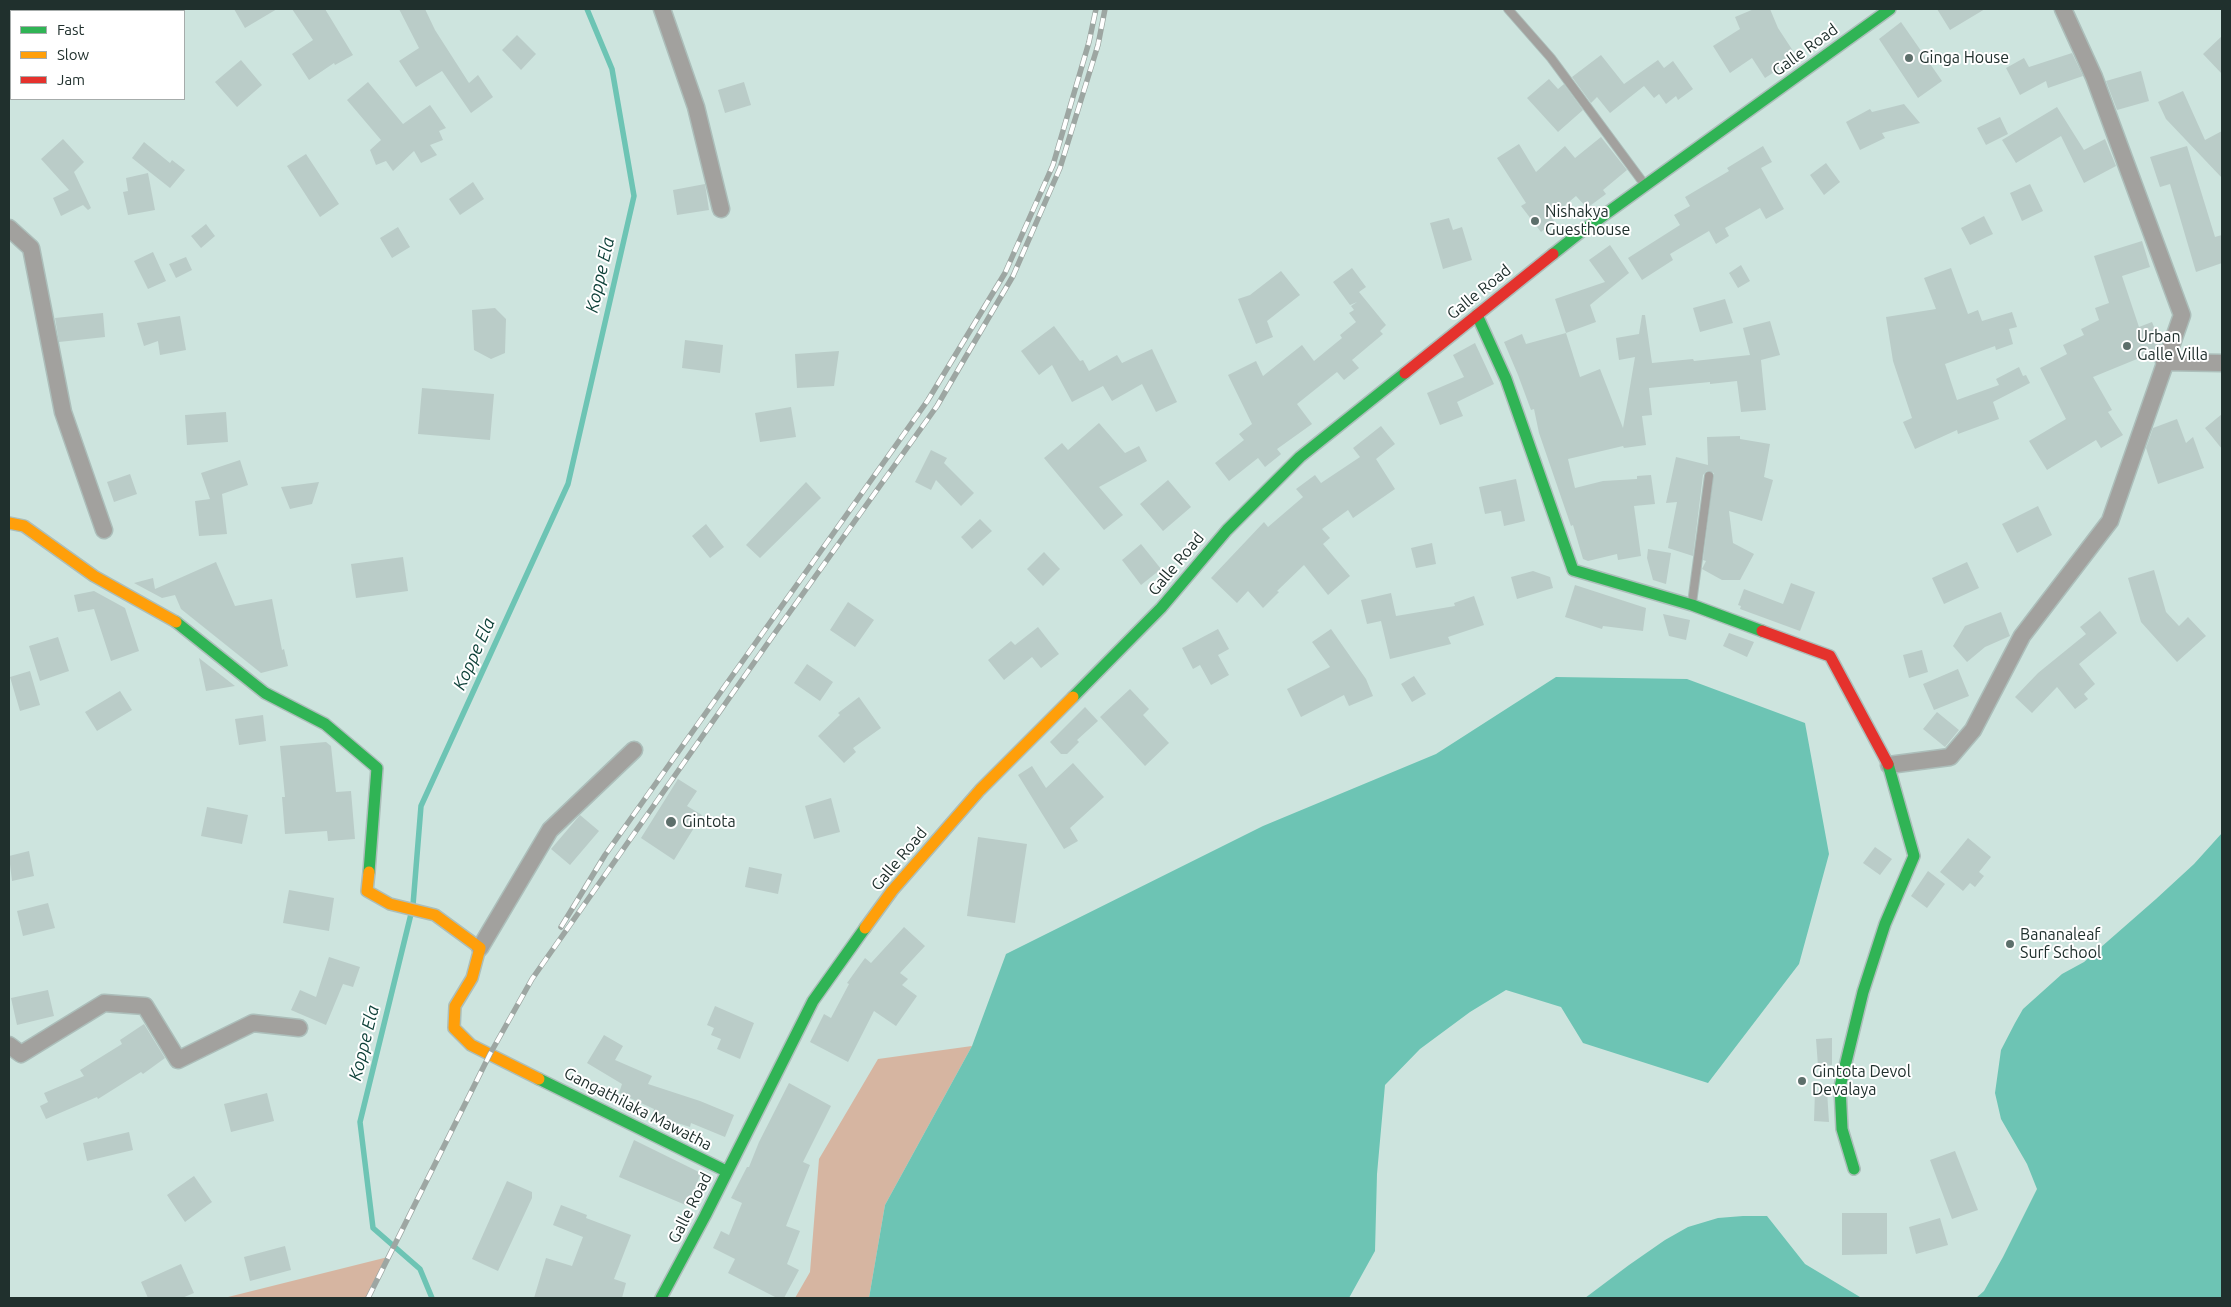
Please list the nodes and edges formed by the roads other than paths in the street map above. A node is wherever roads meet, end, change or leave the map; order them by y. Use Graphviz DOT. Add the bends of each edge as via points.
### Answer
graph roads {
  1 [pos="662,9"];
  2 [pos="1508,9"];
  3 [pos="1890,9"];
  4 [pos="2063,9"];
  5 [pos="1645,185"];
  6 [pos="721,209"];
  7 [pos="9,228"];
  8 [pos="1477,315"];
  9 [pos="2164,362"];
  10 [pos="2222,363"];
  11 [pos="1708,476"];
  12 [pos="9,523"];
  13 [pos="104,530"];
  14 [pos="1692,606"];
  15 [pos="634,750"];
  16 [pos="1889,765"];
  17 [pos="480,948"];
  18 [pos="300,1028"];
  19 [pos="9,1045"];
  20 [pos="1854,1169"];
  21 [pos="726,1172"];
  22 [pos="661,1298"];
  1 -- 6 [label="street" via="696,107"];
  2 -- 5 [label="lane" via="1551,58"];
  3 -- 5 [label="main road, Galle Road"];
  4 -- 9 [label="street" via="2094,77 2182,315"];
  5 -- 8 [label="main road, Galle Road"];
  7 -- 13 [label="street" via="31,248 63,412"];
  8 -- 14 [label="main road" via="1506,379 1573,570"];
  8 -- 21 [label="main road, Galle Road" via="1300,457 1227,530 1161,608 968,804 892,891 813,1001"];
  9 -- 10 [label="street"];
  9 -- 16 [label="street" via="2110,521 2022,636 1973,730 1950,757"];
  11 -- 14 [label="lane"];
  12 -- 17 [label="main road" via="24,526 94,576 172,619 265,694 326,724 377,768 367,891 390,904 435,915"];
  14 -- 16 [label="main road" via="1830,656"];
  15 -- 17 [label="street" via="550,830"];
  16 -- 20 [label="main road" via="1914,856 1885,924 1863,992 1840,1087 1842,1130"];
  17 -- 21 [label="main road, Gangathilaka Mawatha" via="472,978 455,1006 454,1028 471,1045"];
  18 -- 19 [label="street" via="252,1023 178,1060 145,1006 104,1003 21,1054"];
  21 -- 22 [label="main road, Galle Road"];
}
